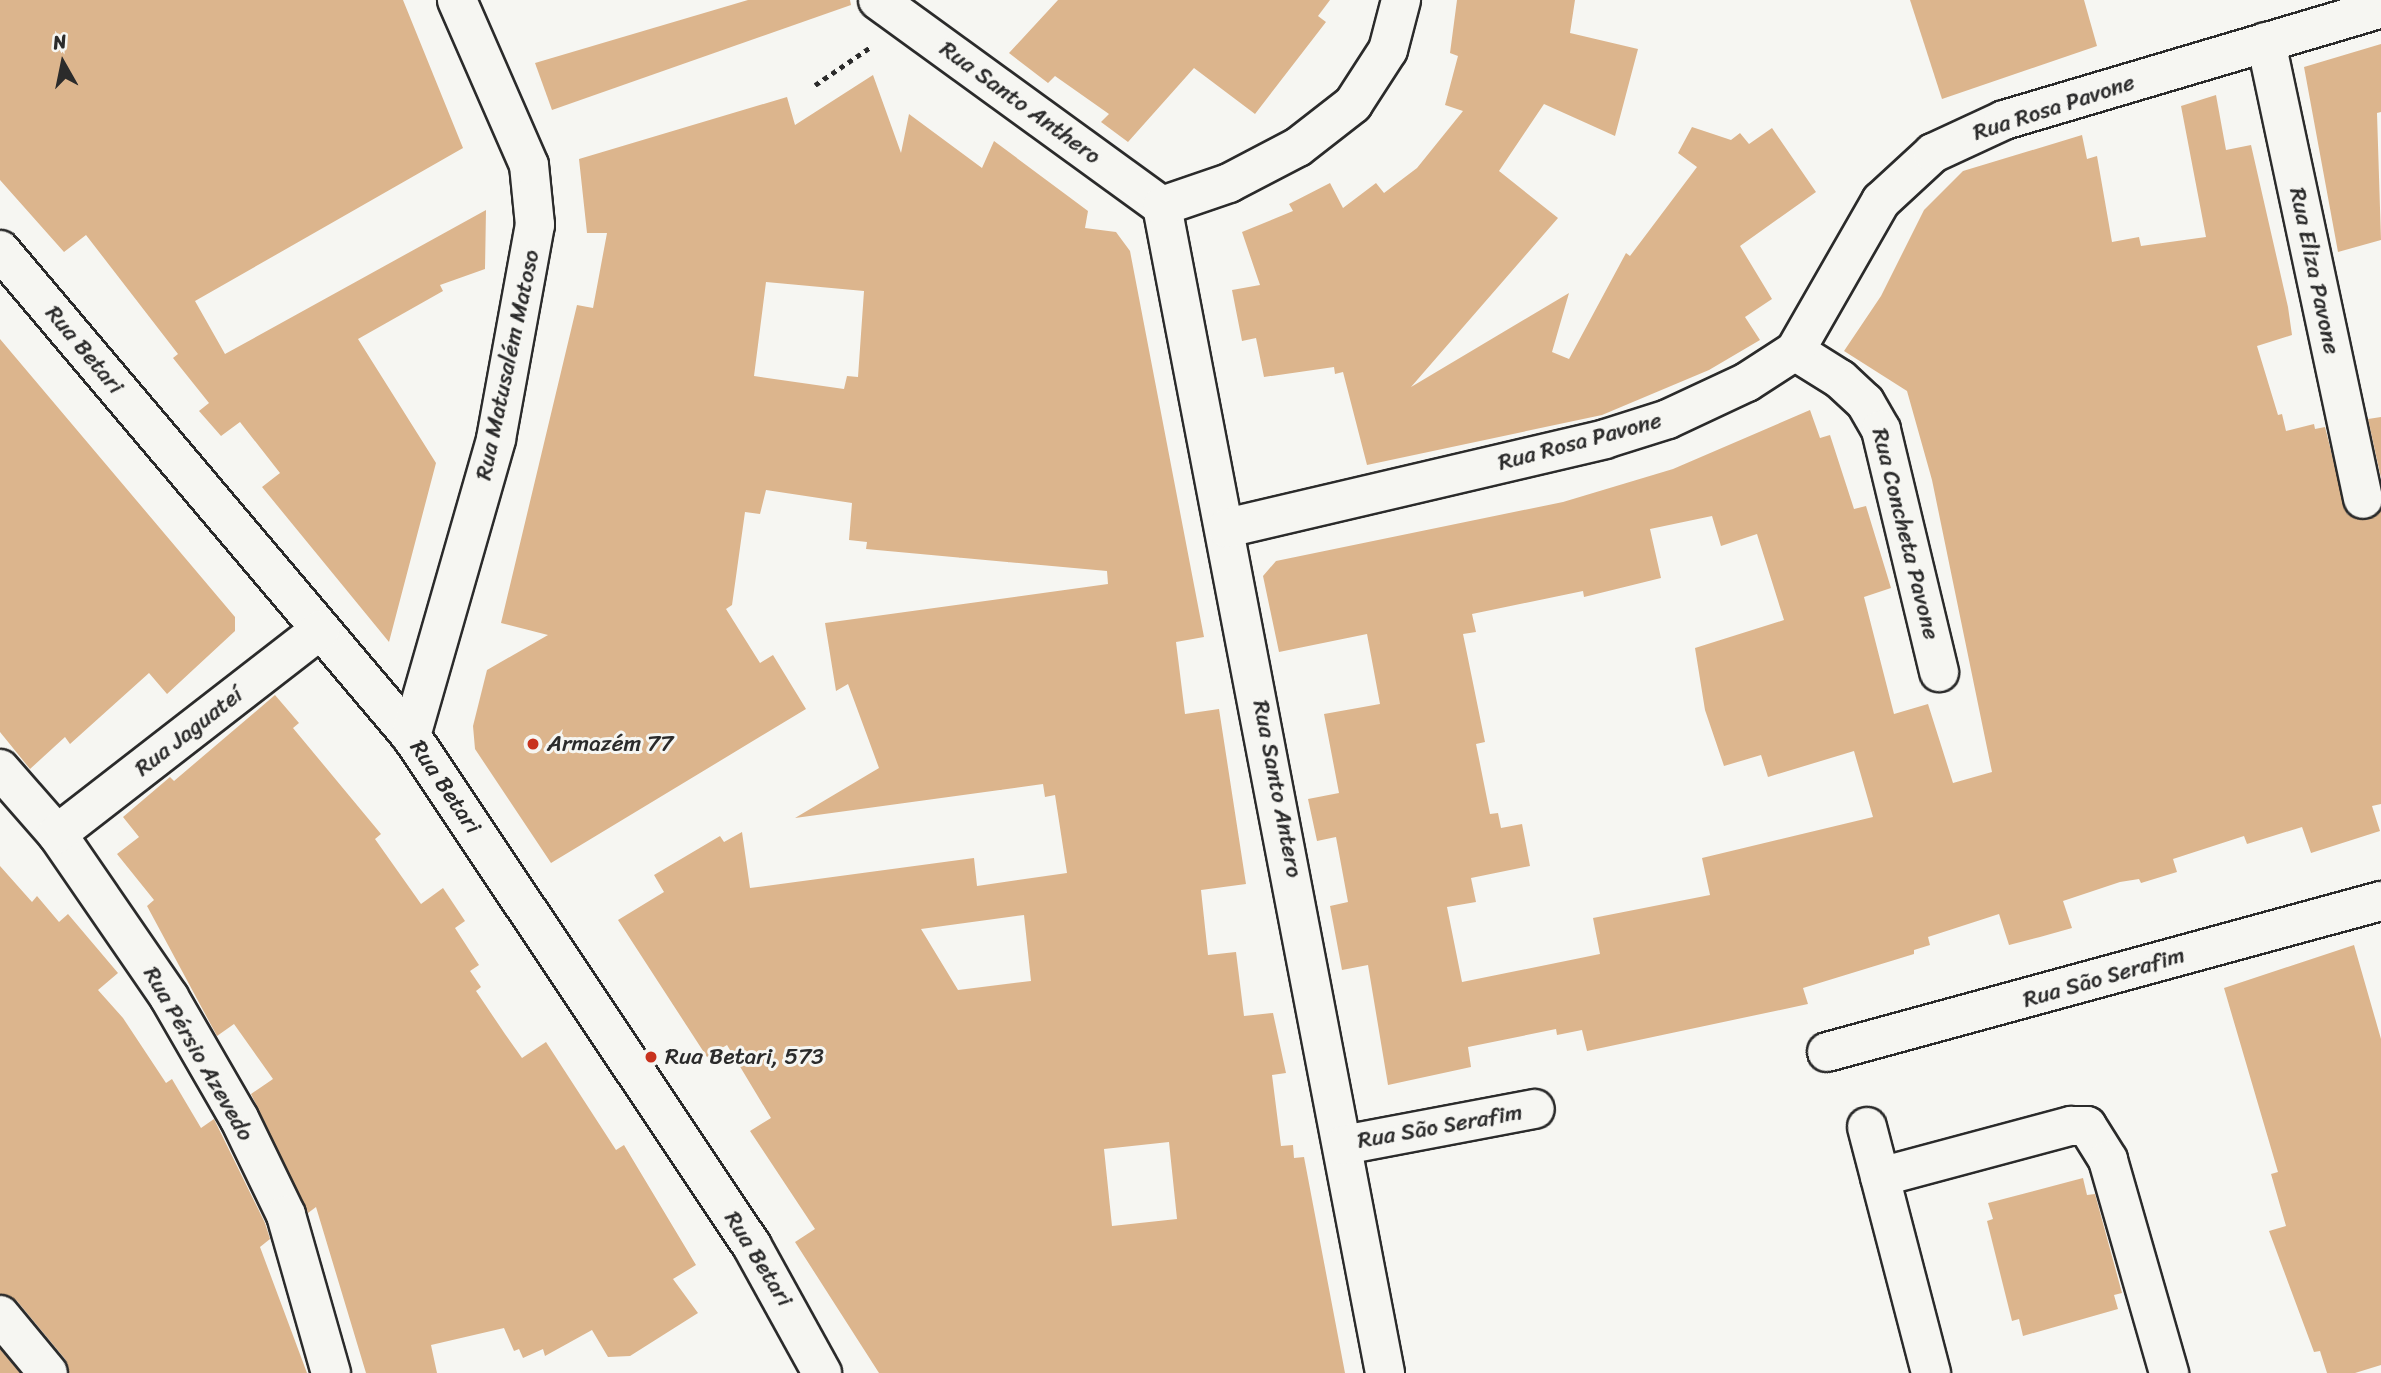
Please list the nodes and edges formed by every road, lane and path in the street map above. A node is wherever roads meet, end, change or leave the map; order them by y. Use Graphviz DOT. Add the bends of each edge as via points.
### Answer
graph roads {
  1 [pos="457,0"];
  2 [pos="1401,0"];
  3 [pos="2381,8"];
  4 [pos="893,11"];
  5 [pos="2266,42"];
  6 [pos="815,85"];
  7 [pos="1162,206"];
  8 [pos="0,250"];
  9 [pos="1796,351"];
  10 [pos="2363,499"];
  11 [pos="1227,528"];
  12 [pos="320,630"];
  13 [pos="1939,672"];
  14 [pos="411,736"];
  15 [pos="0,769"];
  16 [pos="57,834"];
  17 [pos="2381,901"];
  18 [pos="1827,1052"];
  19 [pos="1535,1109"];
  20 [pos="1867,1128"];
  21 [pos="1344,1144"];
  22 [pos="1880,1177"];
  23 [pos="0,1315"];
  24 [pos="48,1373"];
  25 [pos="331,1373"];
  26 [pos="822,1373"];
  27 [pos="1385,1373"];
  28 [pos="1931,1373"];
  29 [pos="2169,1373"];
  1 -- 14 [label="street, Rua Matusalém Matoso" via="529,164 536,225 496,439"];
  2 -- 7 [label="street" via="1388,50 1353,104 1298,146 1229,184"];
  3 -- 5 [label="street, Rua Rosa Pavone"];
  4 -- 6 [label="path"];
  4 -- 7 [label="street, Rua Santo Anthero"];
  5 -- 9 [label="street, Rua Rosa Pavone" via="2004,120 1933,153 1881,201"];
  5 -- 10 [label="street, Rua Eliza Pavone"];
  7 -- 11 [label="street, Rua Santo Antero"];
  8 -- 12 [label="street, Rua Betari"];
  9 -- 11 [label="street, Rua Rosa Pavone" via="1747,382 1691,408 1605,439"];
  9 -- 13 [label="street, Rua Concheta Pavone" via="1866,402 1881,430"];
  11 -- 21 [label="street, Rua Santo Antero"];
  12 -- 14 [label="street, Rua Betari"];
  12 -- 16 [label="street, Rua Jaguateí"];
  14 -- 26 [label="street, Rua Betari" via="752,1246"];
  15 -- 16 [label="street, Rua Pérsio Azevedo"];
  16 -- 25 [label="street, Rua Pérsio Azevedo" via="169,997 239,1118 286,1215"];
  17 -- 18 [label="street, Rua São Serafim"];
  19 -- 21 [label="street, Rua São Serafim"];
  20 -- 22 [label="street"];
  21 -- 27 [label="street, Rua Santo Antero"];
  22 -- 28 [label="street"];
  22 -- 29 [label="street" via="2071,1126 2087,1126 2108,1160"];
  23 -- 24 [label="street"];
}
